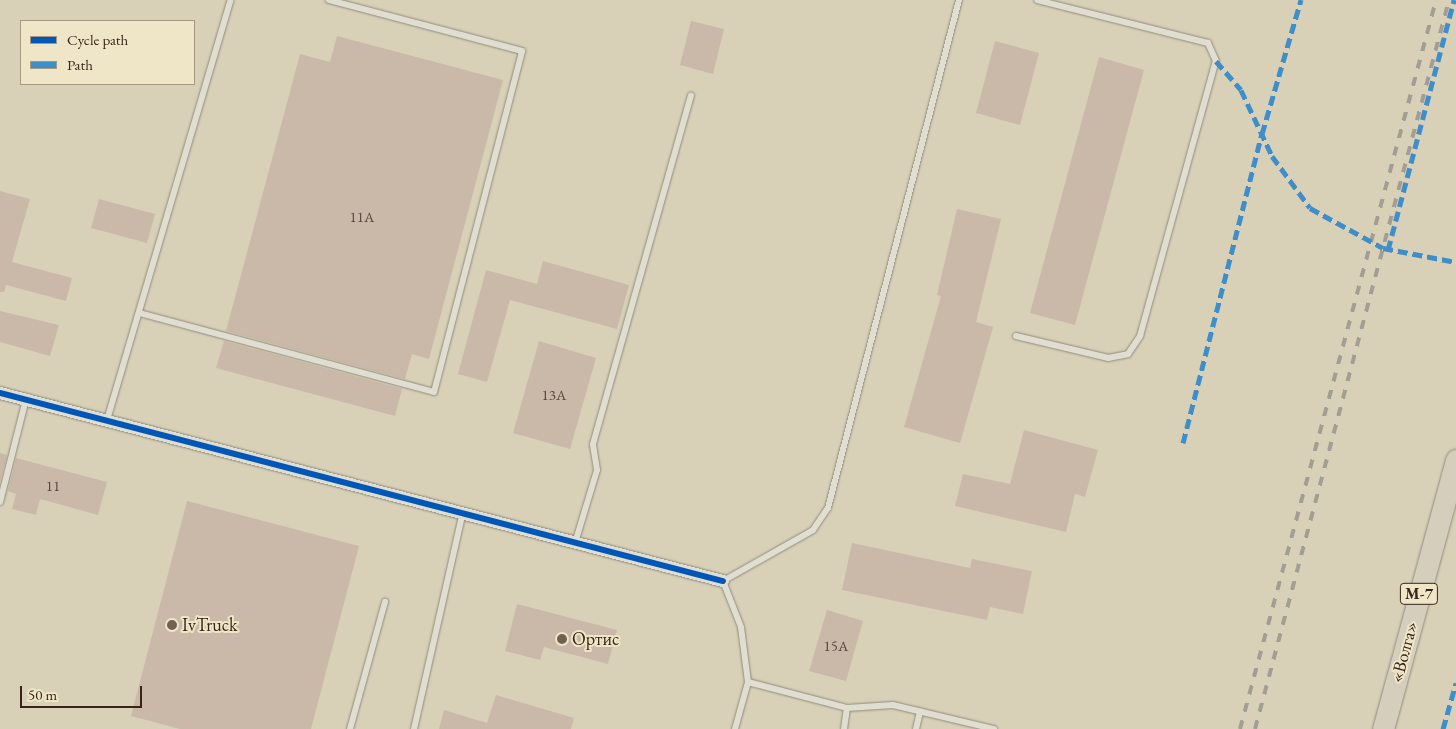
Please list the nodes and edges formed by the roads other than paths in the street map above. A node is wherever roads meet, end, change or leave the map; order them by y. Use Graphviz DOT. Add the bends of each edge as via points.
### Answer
graph roads {
  1 [pos="231,0"];
  2 [pos="329,0"];
  3 [pos="960,0"];
  4 [pos="1037,0"];
  5 [pos="691,95"];
  6 [pos="139,313"];
  7 [pos="1016,336"];
  8 [pos="0,393"];
  9 [pos="26,399"];
  10 [pos="107,420"];
  11 [pos="1456,460"];
  12 [pos="0,502"];
  13 [pos="463,512"];
  14 [pos="575,542"];
  15 [pos="723,581"];
  16 [pos="385,602"];
  17 [pos="748,682"];
  18 [pos="847,708"];
  19 [pos="920,711"];
  20 [pos="350,729"];
  21 [pos="414,729"];
  22 [pos="735,729"];
  23 [pos="844,729"];
  24 [pos="916,729"];
  25 [pos="994,729"];
  26 [pos="1383,729"];
  1 -- 6 [label="lane"];
  2 -- 6 [label="lane" via="522,51 434,392"];
  3 -- 15 [label="lane" via="828,508 813,530"];
  4 -- 7 [label="lane" via="1208,43 1216,61 1140,336 1128,354 1108,358"];
  5 -- 14 [label="lane" via="593,444 597,470"];
  6 -- 10 [label="lane"];
  8 -- 9 [label="street"];
  9 -- 10 [label="street"];
  9 -- 12 [label="lane"];
  10 -- 13 [label="street"];
  11 -- 26 [label="highway, «Волга» / М-7"];
  13 -- 14 [label="street"];
  13 -- 21 [label="lane"];
  14 -- 15 [label="street"];
  15 -- 17 [label="lane" via="741,627"];
  16 -- 20 [label="lane"];
  17 -- 18 [label="lane"];
  17 -- 22 [label="lane"];
  18 -- 19 [label="lane" via="893,705"];
  18 -- 23 [label="lane"];
  19 -- 24 [label="lane"];
  19 -- 25 [label="lane"];
}
